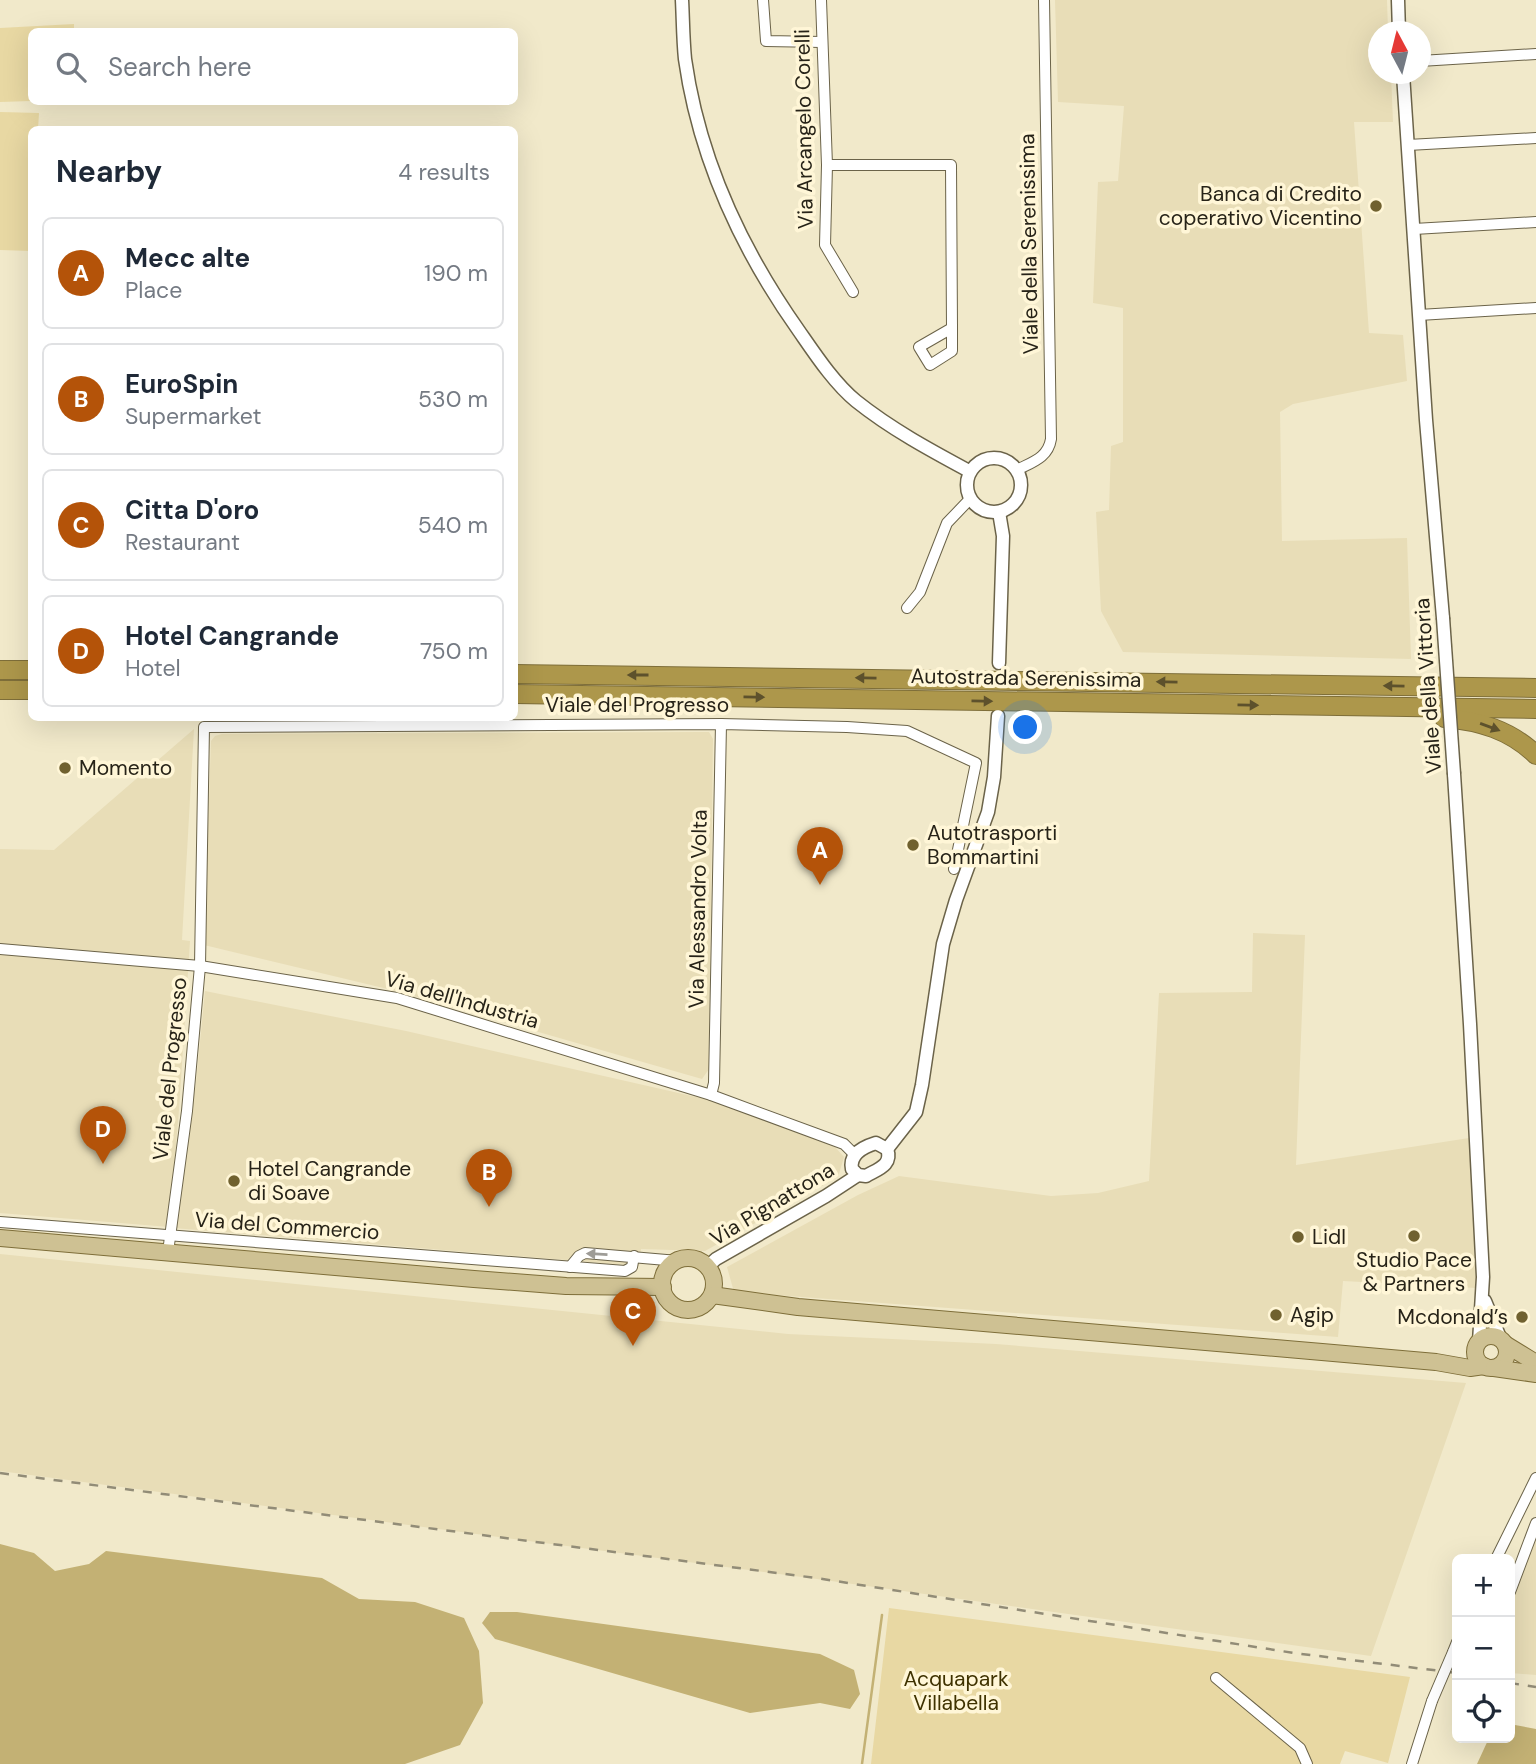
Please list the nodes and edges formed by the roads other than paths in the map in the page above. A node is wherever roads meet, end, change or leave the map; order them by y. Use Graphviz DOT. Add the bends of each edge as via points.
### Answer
graph roads {
  1 [pos="682,0"];
  2 [pos="763,0"];
  3 [pos="821,0"];
  4 [pos="1044,0"];
  5 [pos="1398,0"];
  6 [pos="1399,21"];
  7 [pos="822,42"];
  8 [pos="1536,54"];
  9 [pos="1431,60"];
  10 [pos="1404,84"];
  11 [pos="1536,138"];
  12 [pos="1408,145"];
  13 [pos="827,165"];
  14 [pos="1536,222"];
  15 [pos="1414,229"];
  16 [pos="853,292"];
  17 [pos="1536,309"];
  18 [pos="1419,315"];
  19 [pos="952,327"];
  20 [pos="1017,470"];
  21 [pos="969,471"];
  22 [pos="970,499"];
  23 [pos="999,512"];
  24 [pos="907,608"];
  25 [pos="999,663"];
  26 [pos="0,670"];
  27 [pos="28,670"];
  28 [pos="518,674"];
  29 [pos="1536,688"];
  30 [pos="0,690"];
  31 [pos="28,690"];
  32 [pos="518,694"];
  33 [pos="1351,706"];
  34 [pos="1536,709"];
  35 [pos="998,716"];
  36 [pos="721,724"];
  37 [pos="1536,755"];
  38 [pos="954,869"];
  39 [pos="0,949"];
  40 [pos="200,965"];
  41 [pos="710,1095"];
  42 [pos="887,1149"];
  43 [pos="855,1154"];
  44 [pos="858,1175"];
  45 [pos="0,1222"];
  46 [pos="0,1238"];
  47 [pos="169,1244"];
  48 [pos="678,1261"];
  49 [pos="707,1267"];
  50 [pos="663,1287"];
  51 [pos="712,1295"];
  52 [pos="1483,1297"];
  53 [pos="1503,1342"];
  54 [pos="1478,1344"];
  55 [pos="1436,1362"];
  56 [pos="1536,1363"];
  57 [pos="1489,1367"];
  58 [pos="1536,1374"];
  59 [pos="1536,1478"];
  60 [pos="1536,1523"];
  61 [pos="1498,1554"];
  62 [pos="1515,1579"];
  63 [pos="1452,1654"];
  64 [pos="1216,1678"];
  65 [pos="1307,1764"];
  66 [pos="1412,1764"];
  1 -- 21 [label="street" via="685,56 704,150 732,219 778,301 854,400 894,429"];
  2 -- 7 [label="street" via="766,41"];
  3 -- 7 [label="street, Via Arcangelo Corelli"];
  4 -- 20 [label="street, Viale della Serenissima" via="1051,443 1044,455"];
  5 -- 6 [label="street"];
  7 -- 13 [label="street, Via Arcangelo Corelli"];
  8 -- 9 [label="street"];
  10 -- 12 [label="street, Viale della Vittoria"];
  11 -- 12 [label="street"];
  12 -- 15 [label="street, Viale della Vittoria"];
  13 -- 16 [label="street, Via Arcangelo Corelli" via="825,245"];
  13 -- 19 [label="street" via="951,165"];
  14 -- 15 [label="street"];
  15 -- 18 [label="street, Viale della Vittoria"];
  17 -- 18 [label="street"];
  18 -- 52 [label="street, Viale della Vittoria, bridge" via="1471,1024"];
  20 -- 21 [label="street" via="1002,458 992,457"];
  20 -- 23 [label="street" via="1019,495"];
  21 -- 22 [label="street"];
  22 -- 23 [label="street" via="982,510"];
  22 -- 24 [label="street" via="947,523 919,592"];
  23 -- 25 [label="street" via="1003,536"];
  26 -- 27 [label="highway"];
  29 -- 28 [label="highway, Autostrada Serenissima, one-way"];
  30 -- 31 [label="highway"];
  32 -- 33 [label="highway, Autostrada Serenissima, one-way"];
  33 -- 34 [label="highway, Autostrada Serenissima"];
  33 -- 37 [label="highway, one-way" via="1474,721 1511,736"];
  35 -- 42 [label="street" via="988,812 943,944 916,1112"];
  36 -- 38 [label="street, Viale del Progresso" via="907,731 976,763"];
  36 -- 40 [label="street, Viale del Progresso" via="204,727"];
  36 -- 41 [label="street, Via Alessandro Volta" via="714,1083"];
  39 -- 40 [label="street, Via dell'Industria"];
  40 -- 41 [label="street, Via dell'Industria" via="397,998"];
  40 -- 47 [label="street, Viale del Progresso"];
  41 -- 43 [label="street, Via dell'Industria" via="844,1143"];
  42 -- 43 [label="street" via="876,1143"];
  42 -- 44 [label="street" via="886,1165 866,1176"];
  43 -- 44 [label="street" via="851,1163"];
  44 -- 49 [label="street, Via Pignattona"];
  45 -- 47 [label="street, Via del Commercio"];
  46 -- 47 [label="main road"];
  48 -- 47 [label="street, Via del Commercio, one-way" via="634,1256 632,1267 625,1271"];
  47 -- 50 [label="main road" via="566,1286"];
  48 -- 49 [label="main road" via="691,1259"];
  48 -- 50 [label="main road" via="666,1271"];
  49 -- 51 [label="main road" via="713,1277"];
  50 -- 51 [label="main road" via="670,1303 687,1310 705,1304"];
  51 -- 55 [label="main road" via="798,1307"];
  52 -- 53 [label="street, Viale della Vittoria"];
  52 -- 54 [label="street, Viale della Vittoria"];
  53 -- 54 [label="main road" via="1492,1336"];
  53 -- 56 [label="main road"];
  53 -- 57 [label="main road" via="1504,1361"];
  54 -- 55 [label="main road" via="1460,1357"];
  54 -- 57 [label="main road" via="1477,1360"];
  55 -- 57 [label="main road"];
  57 -- 58 [label="main road"];
  59 -- 61 [label="street"];
  60 -- 62 [label="street"];
  63 -- 66 [label="street, bridge"];
  64 -- 65 [label="street" via="1300,1748"];
}
